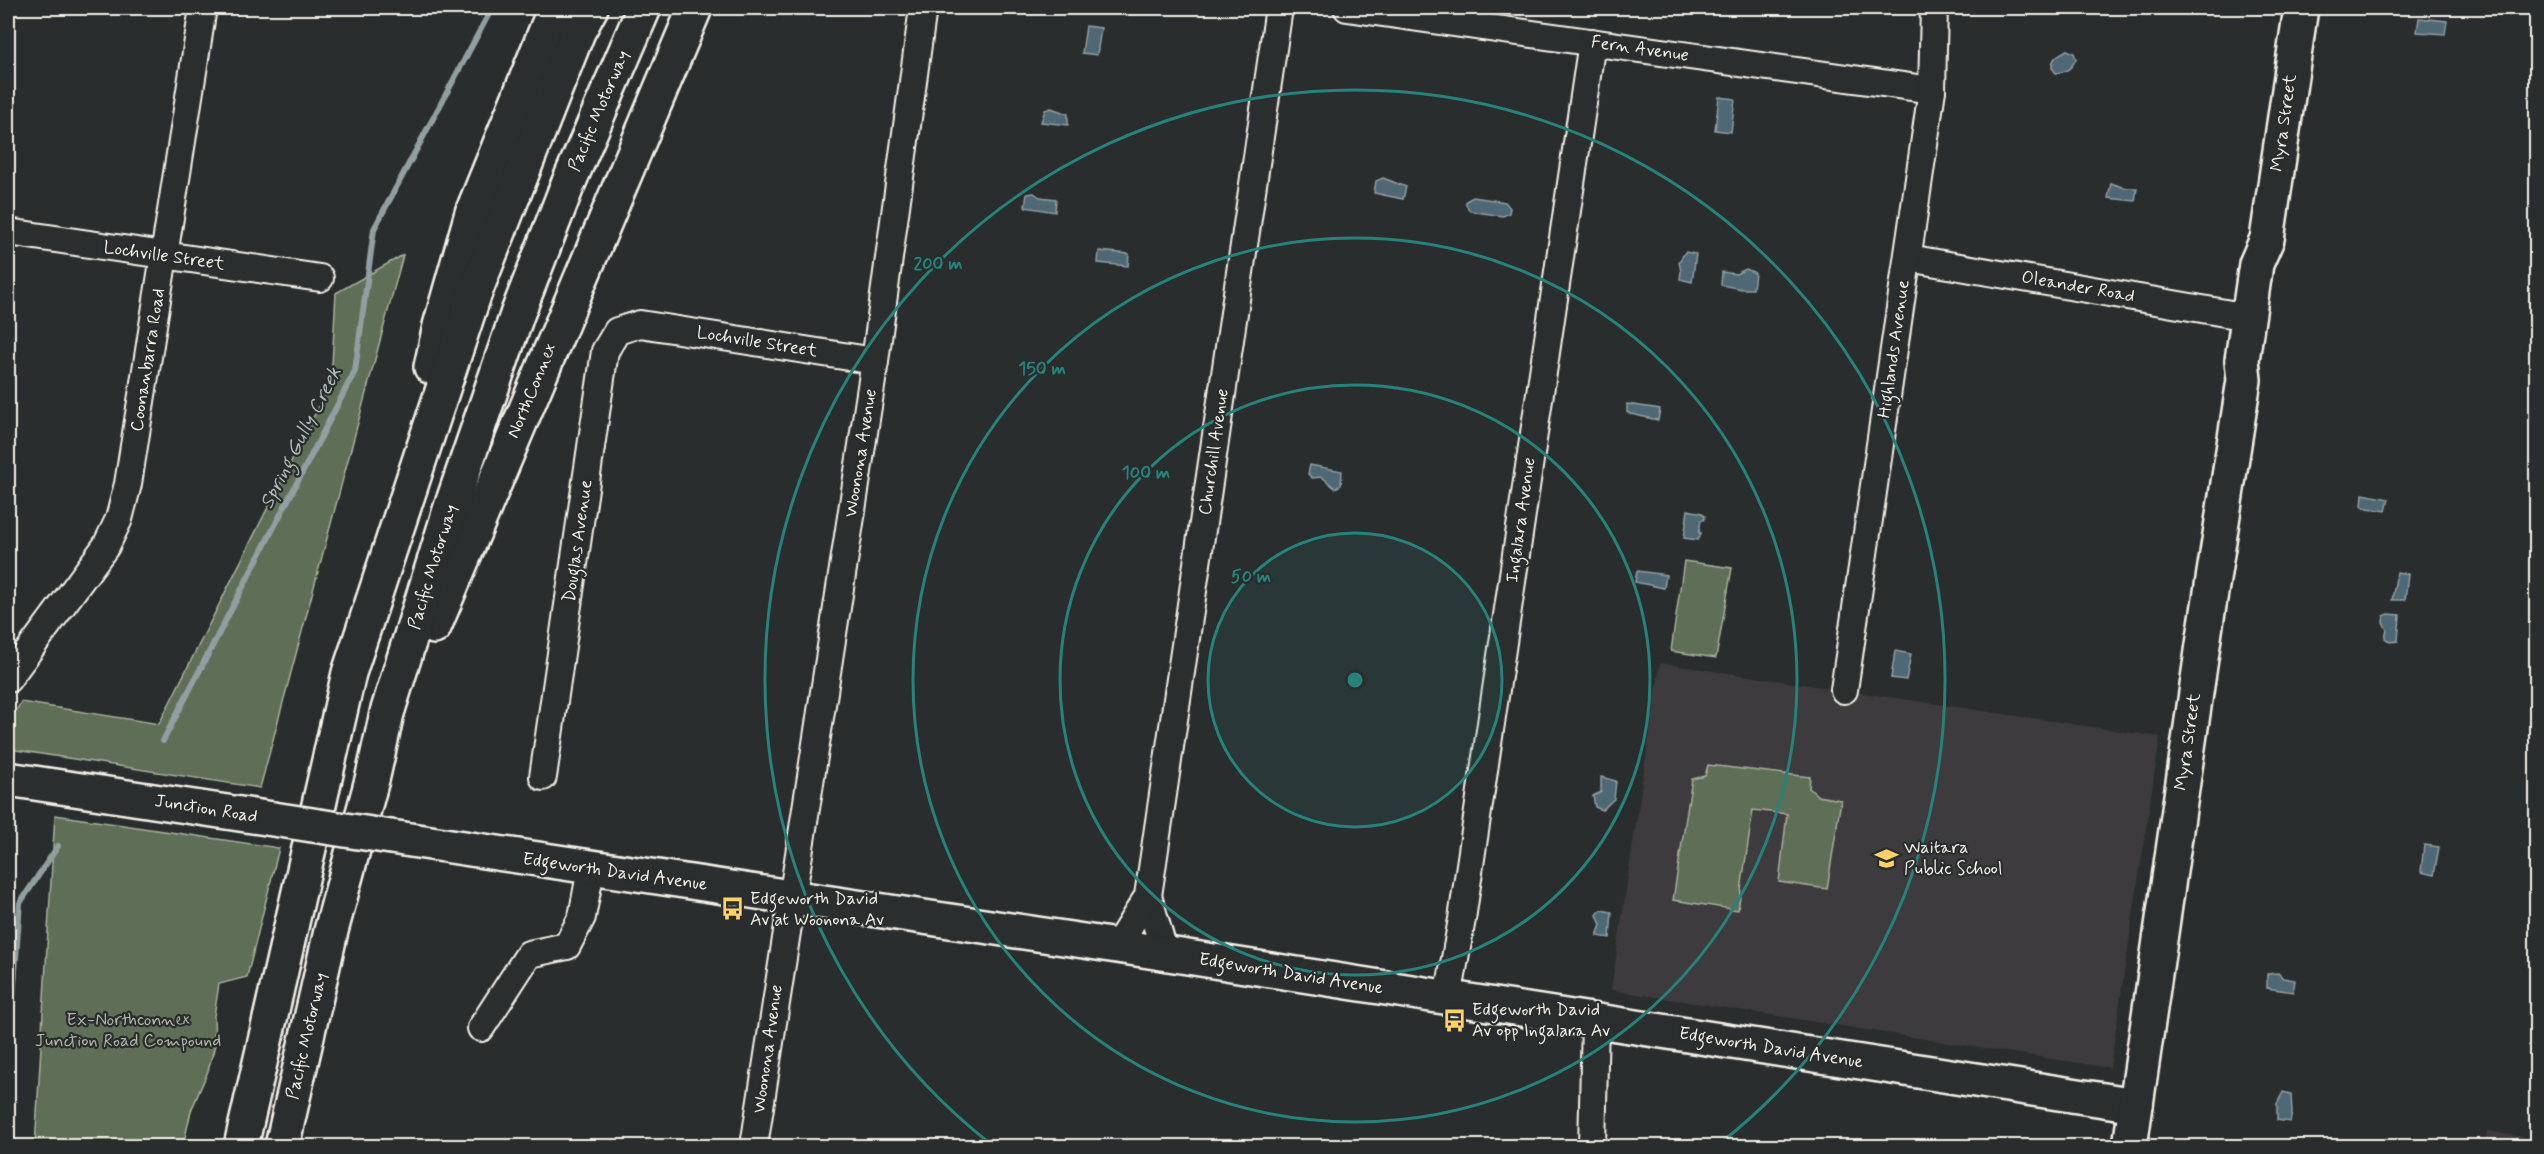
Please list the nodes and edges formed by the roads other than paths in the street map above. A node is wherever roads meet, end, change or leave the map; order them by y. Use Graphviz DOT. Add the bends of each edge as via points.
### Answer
graph roads {
  1 [pos="203,8"];
  2 [pos="555,8"];
  3 [pos="591,8"];
  4 [pos="644,8"];
  5 [pos="695,8"];
  6 [pos="923,8"];
  7 [pos="1279,8"];
  8 [pos="1347,8"];
  9 [pos="1934,8"];
  10 [pos="2301,8"];
  11 [pos="1456,15"];
  12 [pos="1592,42"];
  13 [pos="1932,90"];
  14 [pos="8,232"];
  15 [pos="2266,239"];
  16 [pos="165,256"];
  17 [pos="1908,258"];
  18 [pos="320,278"];
  19 [pos="2248,316"];
  20 [pos="640,324"];
  21 [pos="875,361"];
  22 [pos="2244,380"];
  23 [pos="398,525"];
  24 [pos="8,680"];
  25 [pos="1844,690"];
  26 [pos="373,776"];
  27 [pos="543,777"];
  28 [pos="8,779"];
  29 [pos="404,839"];
  30 [pos="591,869"];
  31 [pos="1148,896"];
  32 [pos="794,898"];
  33 [pos="1117,946"];
  34 [pos="1165,954"];
  35 [pos="1448,998"];
  36 [pos="1595,1022"];
  37 [pos="481,1028"];
  38 [pos="2136,1105"];
  39 [pos="241,1146"];
  40 [pos="282,1146"];
  41 [pos="754,1146"];
  42 [pos="1592,1146"];
  43 [pos="2130,1146"];
  1 -- 16 [label="street, Coonanbarra Road"];
  2 -- 23 [label="main road" via="472,213 440,326"];
  3 -- 23 [label="main road" via="474,295"];
  4 -- 26 [label="main road, Pacific Motorway" via="517,315 451,507 387,713"];
  5 -- 26 [label="main road, NorthConnex"];
  6 -- 21 [label="street, Woonona Avenue"];
  7 -- 31 [label="street, Churchill Avenue"];
  8 -- 11 [label="street, Fern Avenue"];
  9 -- 13 [label="street, Highlands Avenue"];
  10 -- 15 [label="main road, Myra Street"];
  11 -- 12 [label="street, Fern Avenue"];
  12 -- 13 [label="street, Fern Avenue"];
  12 -- 35 [label="street, Ingalara Avenue"];
  13 -- 17 [label="street, Highlands Avenue"];
  14 -- 16 [label="street, Lochville Street"];
  15 -- 19 [label="main road, Myra Street" via="2256,264"];
  15 -- 22 [label="main road, Myra Street" via="2270,266 2263,317 2254,363"];
  16 -- 18 [label="street, Lochville Street"];
  16 -- 24 [label="street, Coonanbarra Road" via="119,519 91,569"];
  17 -- 19 [label="street, Oleander Road"];
  17 -- 25 [label="street, Highlands Avenue"];
  19 -- 22 [label="main road, Myra Street" via="2242,360"];
  20 -- 21 [label="street, Lochville Street"];
  20 -- 27 [label="street, Douglas Avenue" via="617,331 605,351"];
  21 -- 32 [label="street, Woonona Avenue"];
  22 -- 38 [label="main road, Myra Street"];
  23 -- 39 [label="main road" via="349,673"];
  26 -- 40 [label="main road, Pacific Motorway" via="331,931"];
  28 -- 29 [label="main road, Junction Road, bridge"];
  29 -- 30 [label="main road, Edgeworth David Avenue"];
  30 -- 32 [label="main road, Edgeworth David Avenue"];
  30 -- 37 [label="street" via="582,917 567,946 529,954"];
  31 -- 33 [label="street, Churchill Avenue"];
  31 -- 34 [label="street, Churchill Avenue"];
  32 -- 33 [label="main road, Edgeworth David Avenue"];
  32 -- 41 [label="street, Woonona Avenue"];
  33 -- 34 [label="main road, Edgeworth David Avenue"];
  34 -- 35 [label="main road, Edgeworth David Avenue"];
  35 -- 36 [label="main road, Edgeworth David Avenue"];
  36 -- 38 [label="main road, Edgeworth David Avenue"];
  36 -- 42 [label="street"];
  38 -- 43 [label="main road"];
}
